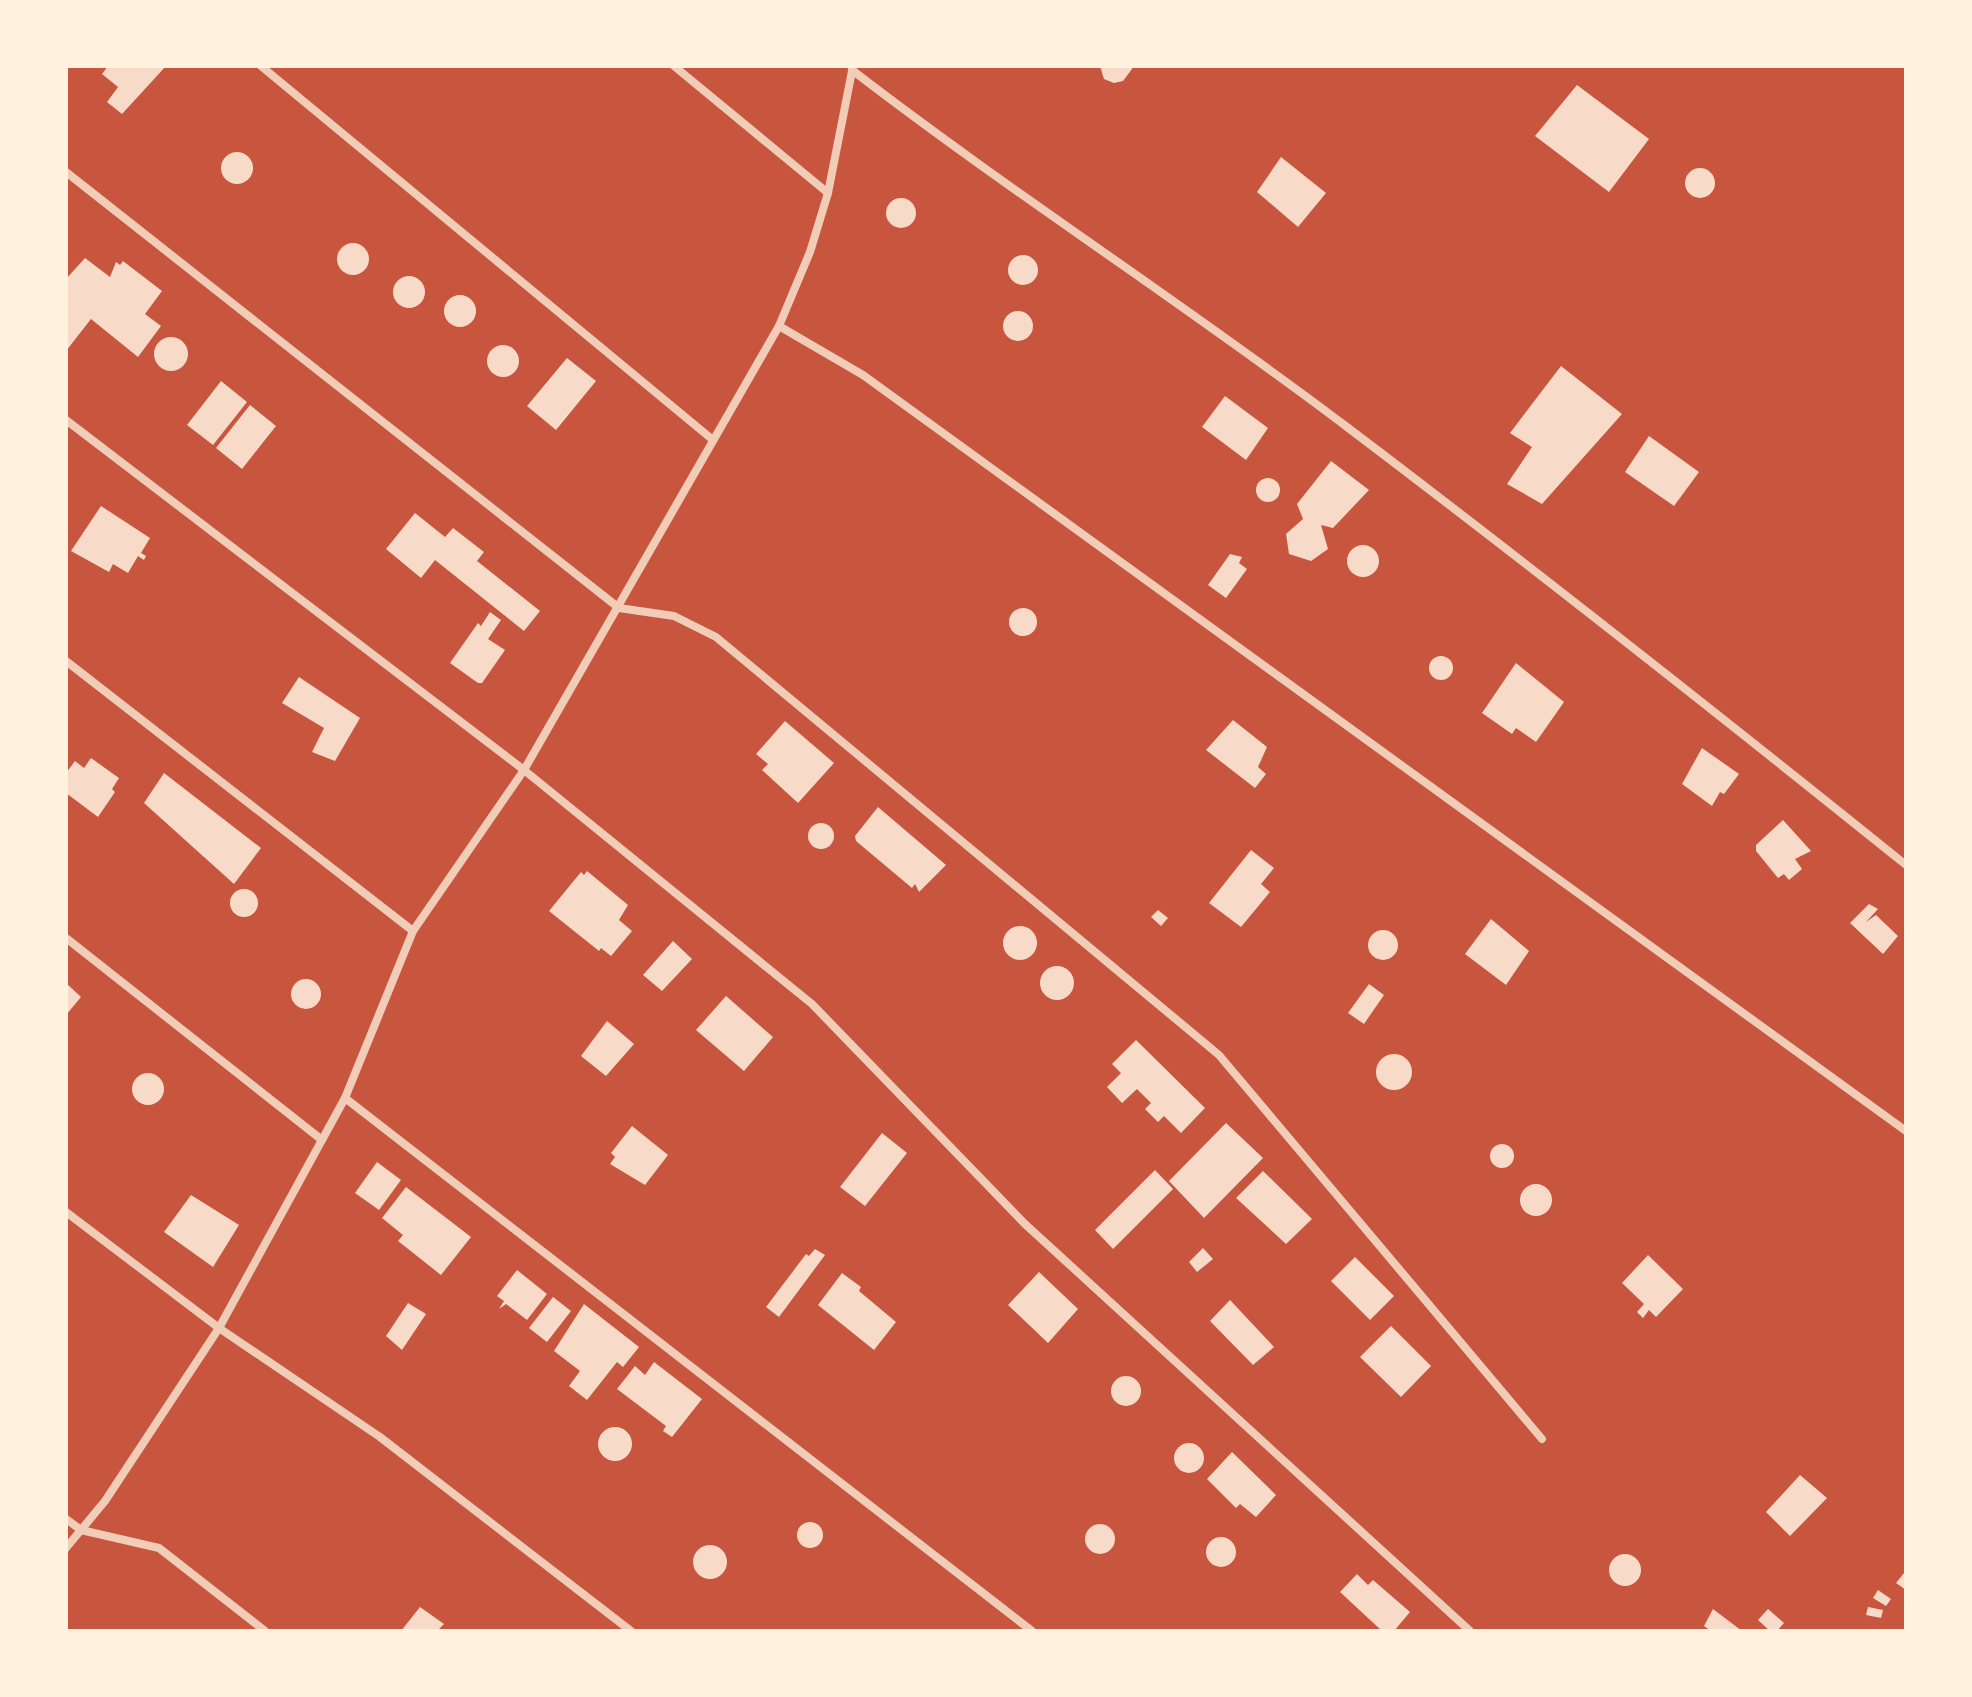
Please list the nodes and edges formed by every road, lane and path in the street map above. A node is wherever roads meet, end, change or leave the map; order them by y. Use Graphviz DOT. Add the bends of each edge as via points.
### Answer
graph roads {
  1 [pos="261,66"];
  2 [pos="674,66"];
  3 [pos="853,68"];
  4 [pos="66,172"];
  5 [pos="828,193"];
  6 [pos="779,326"];
  7 [pos="66,420"];
  8 [pos="713,440"];
  9 [pos="619,608"];
  10 [pos="66,661"];
  11 [pos="524,770"];
  12 [pos="1906,865"];
  13 [pos="413,931"];
  14 [pos="66,938"];
  15 [pos="345,1098"];
  16 [pos="1906,1131"];
  17 [pos="322,1140"];
  18 [pos="66,1212"];
  19 [pos="219,1328"];
  20 [pos="1542,1439"];
  21 [pos="66,1519"];
  22 [pos="81,1530"];
  23 [pos="66,1548"];
  24 [pos="265,1631"];
  25 [pos="631,1631"];
  26 [pos="1032,1631"];
  27 [pos="1470,1631"];
  1 -- 8 [label="street"];
  2 -- 5 [label="street"];
  3 -- 5 [label="street"];
  3 -- 12 [label="street" via="969,160 1346,426 1639,650"];
  4 -- 9 [label="street"];
  5 -- 6 [label="street"];
  6 -- 8 [label="street"];
  6 -- 16 [label="street" via="863,375"];
  7 -- 11 [label="street"];
  8 -- 9 [label="street"];
  9 -- 11 [label="street"];
  9 -- 20 [label="street" via="674,616 716,637 1219,1055"];
  10 -- 13 [label="street"];
  11 -- 13 [label="street"];
  11 -- 27 [label="street" via="812,1004 1025,1224"];
  13 -- 15 [label="street"];
  14 -- 17 [label="street"];
  15 -- 17 [label="street"];
  15 -- 26 [label="street"];
  17 -- 19 [label="street"];
  18 -- 19 [label="street"];
  19 -- 22 [label="street"];
  19 -- 25 [label="street" via="380,1437"];
  21 -- 22 [label="street"];
  22 -- 23 [label="street"];
  22 -- 24 [label="street" via="159,1548"];
}
